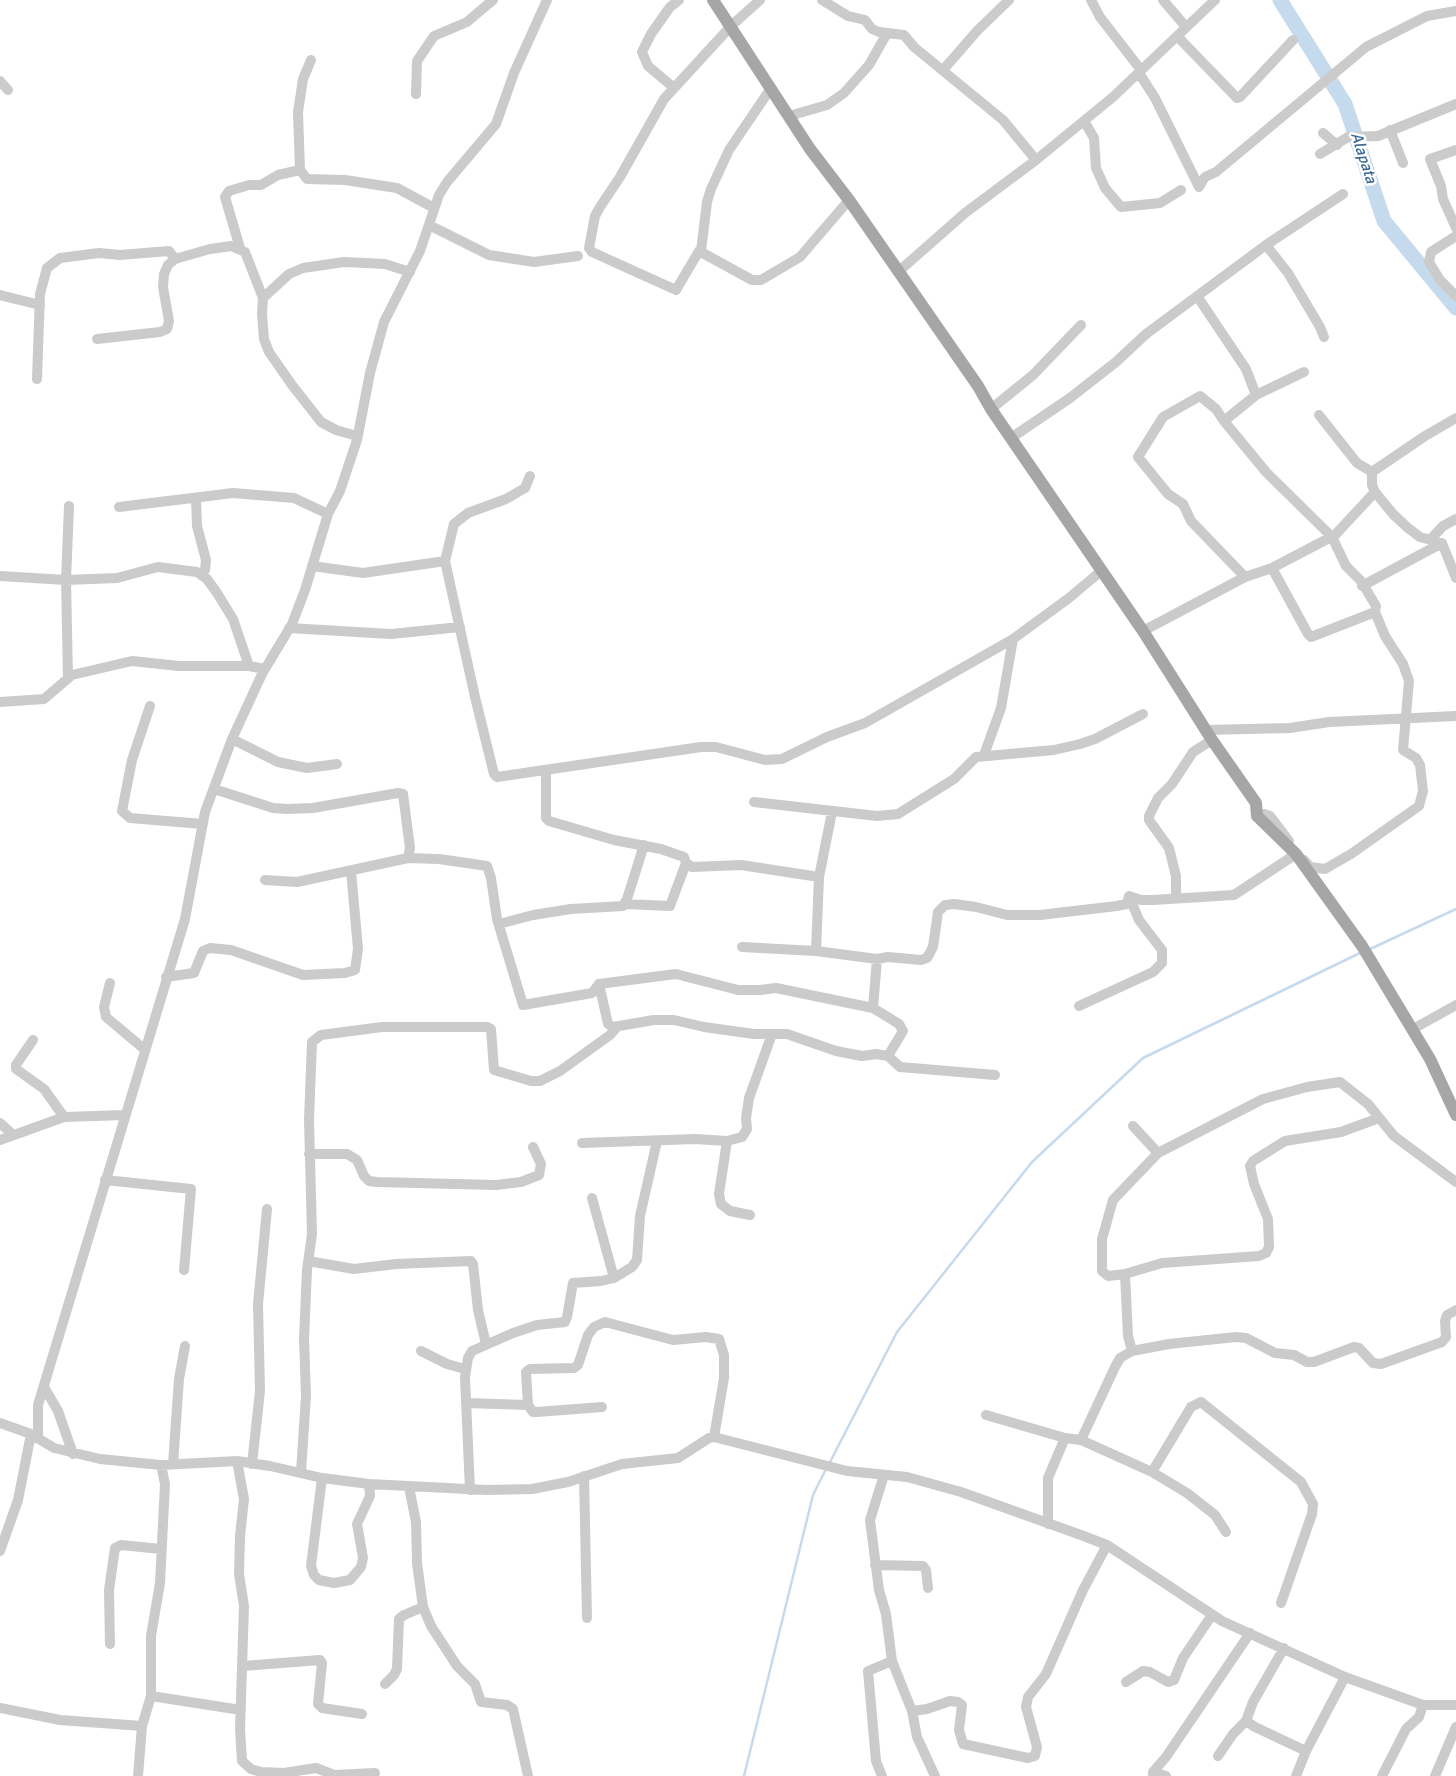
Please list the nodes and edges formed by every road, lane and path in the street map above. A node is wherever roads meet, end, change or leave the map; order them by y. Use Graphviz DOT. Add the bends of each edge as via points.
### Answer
graph roads {
  1 [pos="547,0"];
  2 [pos="679,0"];
  3 [pos="713,0"];
  4 [pos="760,0"];
  5 [pos="822,0"];
  6 [pos="1009,0"];
  7 [pos="1091,0"];
  8 [pos="1163,0"];
  9 [pos="1215,0"];
  10 [pos="489,1"];
  11 [pos="1456,11"];
  12 [pos="731,26"];
  13 [pos="1186,27"];
  14 [pos="886,34"];
  15 [pos="1176,36"];
  16 [pos="1293,40"];
  17 [pos="311,60"];
  18 [pos="943,70"];
  19 [pos="1140,72"];
  20 [pos="0,81"];
  21 [pos="673,87"];
  22 [pos="771,88"];
  23 [pos="8,90"];
  24 [pos="416,94"];
  25 [pos="1456,104"];
  26 [pos="789,116"];
  27 [pos="1084,121"];
  28 [pos="1390,130"];
  29 [pos="1323,133"];
  30 [pos="1337,145"];
  31 [pos="1456,150"];
  32 [pos="1320,154"];
  33 [pos="1036,160"];
  34 [pos="1403,163"];
  35 [pos="300,170"];
  36 [pos="1181,190"];
  37 [pos="1343,194"];
  38 [pos="849,200"];
  39 [pos="434,208"];
  40 [pos="428,225"];
  41 [pos="1456,228"];
  42 [pos="1456,236"];
  43 [pos="1266,245"];
  44 [pos="240,248"];
  45 [pos="699,251"];
  46 [pos="578,256"];
  47 [pos="174,259"];
  48 [pos="410,272"];
  49 [pos="898,272"];
  50 [pos="0,295"];
  51 [pos="1197,296"];
  52 [pos="1456,296"];
  53 [pos="263,298"];
  54 [pos="40,305"];
  55 [pos="1082,325"];
  56 [pos="1324,337"];
  57 [pos="97,339"];
  58 [pos="1304,372"];
  59 [pos="37,379"];
  60 [pos="1256,395"];
  61 [pos="991,409"];
  62 [pos="1319,415"];
  63 [pos="1456,418"];
  64 [pos="1224,421"];
  65 [pos="358,436"];
  66 [pos="1011,438"];
  67 [pos="1372,472"];
  68 [pos="530,476"];
  69 [pos="1375,492"];
  70 [pos="196,499"];
  71 [pos="69,506"];
  72 [pos="119,507"];
  73 [pos="328,514"];
  74 [pos="1456,519"];
  75 [pos="1332,537"];
  76 [pos="1430,540"];
  77 [pos="1442,543"];
  78 [pos="445,561"];
  79 [pos="312,566"];
  80 [pos="1272,568"];
  81 [pos="1100,572"];
  82 [pos="0,576"];
  83 [pos="201,576"];
  84 [pos="1245,577"];
  85 [pos="1456,578"];
  86 [pos="66,580"];
  87 [pos="1362,586"];
  88 [pos="1375,612"];
  89 [pos="460,627"];
  90 [pos="289,628"];
  91 [pos="1143,631"];
  92 [pos="1013,639"];
  93 [pos="248,666"];
  94 [pos="265,669"];
  95 [pos="68,678"];
  96 [pos="0,702"];
  97 [pos="150,706"];
  98 [pos="1143,714"];
  99 [pos="1456,716"];
  100 [pos="1405,718"];
  101 [pos="1209,735"];
  102 [pos="232,739"];
  103 [pos="984,755"];
  104 [pos="337,764"];
  105 [pos="546,771"];
  106 [pos="214,789"];
  107 [pos="754,802"];
  108 [pos="832,812"];
  109 [pos="1257,816"];
  110 [pos="203,824"];
  111 [pos="644,845"];
  112 [pos="1296,854"];
  113 [pos="408,858"];
  114 [pos="686,862"];
  115 [pos="352,871"];
  116 [pos="819,877"];
  117 [pos="265,880"];
  118 [pos="1129,896"];
  119 [pos="1176,898"];
  120 [pos="625,904"];
  121 [pos="499,924"];
  122 [pos="742,947"];
  123 [pos="816,951"];
  124 [pos="877,959"];
  125 [pos="166,977"];
  126 [pos="110,983"];
  127 [pos="599,984"];
  128 [pos="1456,1005"];
  129 [pos="1079,1006"];
  130 [pos="873,1008"];
  131 [pos="617,1027"];
  132 [pos="1413,1029"];
  133 [pos="772,1034"];
  134 [pos="33,1040"];
  135 [pos="144,1049"];
  136 [pos="888,1056"];
  137 [pos="995,1075"];
  138 [pos="125,1115"];
  139 [pos="1456,1115"];
  140 [pos="64,1116"];
  141 [pos="1380,1118"];
  142 [pos="0,1123"];
  143 [pos="1133,1126"];
  144 [pos="12,1134"];
  145 [pos="0,1140"];
  146 [pos="658,1140"];
  147 [pos="727,1141"];
  148 [pos="582,1143"];
  149 [pos="533,1147"];
  150 [pos="1158,1153"];
  151 [pos="309,1154"];
  152 [pos="105,1180"];
  153 [pos="1456,1182"];
  154 [pos="592,1198"];
  155 [pos="267,1209"];
  156 [pos="750,1215"];
  157 [pos="308,1260"];
  158 [pos="184,1270"];
  159 [pos="1125,1274"];
  160 [pos="614,1278"];
  161 [pos="1456,1310"];
  162 [pos="486,1344"];
  163 [pos="185,1346"];
  164 [pos="1132,1350"];
  165 [pos="421,1351"];
  166 [pos="465,1369"];
  167 [pos="44,1387"];
  168 [pos="466,1403"];
  169 [pos="528,1405"];
  170 [pos="602,1407"];
  171 [pos="986,1415"];
  172 [pos="0,1423"];
  173 [pos="34,1437"];
  174 [pos="714,1437"];
  175 [pos="1065,1438"];
  176 [pos="1081,1440"];
  177 [pos="73,1454"];
  178 [pos="237,1461"];
  179 [pos="174,1464"];
  180 [pos="252,1464"];
  181 [pos="161,1465"];
  182 [pos="301,1472"];
  183 [pos="1152,1472"];
  184 [pos="884,1475"];
  185 [pos="584,1476"];
  186 [pos="322,1478"];
  187 [pos="369,1484"];
  188 [pos="410,1486"];
  189 [pos="470,1490"];
  190 [pos="1048,1524"];
  191 [pos="1226,1532"];
  192 [pos="1107,1545"];
  193 [pos="162,1549"];
  194 [pos="0,1550"];
  195 [pos="875,1565"];
  196 [pos="928,1588"];
  197 [pos="1281,1603"];
  198 [pos="423,1607"];
  199 [pos="1212,1615"];
  200 [pos="587,1618"];
  201 [pos="1250,1633"];
  202 [pos="110,1644"];
  203 [pos="1284,1648"];
  204 [pos="892,1662"];
  205 [pos="243,1666"];
  206 [pos="1345,1677"];
  207 [pos="1126,1682"];
  208 [pos="385,1684"];
  209 [pos="151,1696"];
  210 [pos="1423,1705"];
  211 [pos="1456,1705"];
  212 [pos="0,1708"];
  213 [pos="241,1710"];
  214 [pos="912,1711"];
  215 [pos="362,1714"];
  216 [pos="1246,1721"];
  217 [pos="142,1726"];
  218 [pos="1456,1727"];
  219 [pos="1306,1751"];
  220 [pos="1218,1756"];
  221 [pos="375,1772"];
  222 [pos="1153,1774"];
  223 [pos="138,1776"];
  224 [pos="334,1776"];
  225 [pos="528,1776"];
  226 [pos="882,1776"];
  227 [pos="935,1776"];
  228 [pos="1166,1776"];
  229 [pos="1296,1776"];
  230 [pos="1382,1776"];
  231 [pos="1435,1776"];
  1 -- 39 [label="street" via="514,73 496,124 447,182"];
  2 -- 21 [label="street" via="670,7 642,52 648,66"];
  3 -- 12 [label="main road"];
  4 -- 12 [label="street"];
  5 -- 14 [label="street" via="848,16 865,20 872,29"];
  6 -- 18 [label="street"];
  7 -- 19 [label="street"];
  8 -- 13 [label="street"];
  9 -- 13 [label="street"];
  10 -- 24 [label="street" via="467,22 437,33 426,45 417,61"];
  11 -- 19 [label="street" via="1427,16 1366,47 1216,172 1205,177 1199,187"];
  12 -- 21 [label="street"];
  12 -- 22 [label="main road"];
  13 -- 15 [label="street"];
  14 -- 18 [label="street" via="904,35"];
  14 -- 26 [label="street" via="869,65 844,93 827,105"];
  15 -- 16 [label="street" via="1236,98"];
  15 -- 19 [label="street"];
  17 -- 35 [label="street" via="298,112"];
  18 -- 33 [label="street" via="1003,120"];
  19 -- 27 [label="street"];
  20 -- 23 [label="street"];
  21 -- 45 [label="street" via="595,216 590,248 592,252 676,290"];
  22 -- 26 [label="main road"];
  22 -- 45 [label="street" via="729,150 711,189 706,202 702,251"];
  25 -- 28 [label="street"];
  26 -- 38 [label="main road"];
  27 -- 33 [label="street"];
  27 -- 36 [label="street" via="1094,138 1096,168 1105,188 1120,207 1160,202"];
  28 -- 30 [label="street" via="1378,136 1348,137"];
  28 -- 34 [label="street"];
  29 -- 30 [label="street"];
  30 -- 32 [label="street"];
  31 -- 41 [label="street" via="1430,160"];
  33 -- 49 [label="street" via="965,213"];
  35 -- 39 [label="street" via="307,179 345,180 397,188"];
  35 -- 44 [label="street" via="278,175 261,185 230,191 225,197"];
  37 -- 43 [label="street"];
  38 -- 45 [label="street" via="800,257 761,280 752,280"];
  38 -- 49 [label="main road"];
  39 -- 40 [label="street"];
  40 -- 46 [label="street" via="489,255 534,262"];
  40 -- 48 [label="street"];
  42 -- 52 [label="street" via="1431,252 1429,262 1440,280"];
  43 -- 51 [label="street"];
  43 -- 56 [label="street" via="1288,273"];
  44 -- 47 [label="street" via="210,249"];
  44 -- 53 [label="street" via="245,252"];
  47 -- 54 [label="street" via="169,251 60,258 47,268"];
  47 -- 57 [label="street" via="164,274 167,329"];
  48 -- 53 [label="street" via="385,264 344,262 303,268 289,274"];
  48 -- 65 [label="street" via="384,322"];
  49 -- 61 [label="main road"];
  50 -- 54 [label="street"];
  51 -- 60 [label="street" via="1246,369"];
  51 -- 66 [label="street" via="1070,398"];
  53 -- 65 [label="street" via="264,339 292,385 321,422"];
  54 -- 59 [label="street"];
  55 -- 61 [label="street" via="1033,375"];
  58 -- 60 [label="street"];
  60 -- 64 [label="street"];
  61 -- 66 [label="main road"];
  62 -- 67 [label="street" via="1357,463"];
  63 -- 67 [label="street"];
  64 -- 75 [label="street" via="1266,472"];
  64 -- 84 [label="street" via="1216,409 1200,396 1163,417 1138,458 1168,494 1183,504 1191,521"];
  65 -- 73 [label="street" via="340,491"];
  66 -- 81 [label="main road"];
  67 -- 69 [label="street"];
  68 -- 78 [label="street" via="525,488 468,513 454,524"];
  69 -- 75 [label="street"];
  69 -- 76 [label="street" via="1408,528"];
  70 -- 72 [label="street"];
  70 -- 73 [label="street" via="233,494 283,496 303,501"];
  70 -- 83 [label="street" via="197,526 206,560"];
  71 -- 86 [label="street"];
  73 -- 79 [label="street"];
  74 -- 76 [label="street" via="1442,526"];
  75 -- 80 [label="street"];
  75 -- 87 [label="street" via="1346,566"];
  76 -- 77 [label="street"];
  77 -- 85 [label="street"];
  77 -- 87 [label="street"];
  78 -- 79 [label="street" via="363,573"];
  78 -- 89 [label="street"];
  79 -- 90 [label="street"];
  80 -- 84 [label="street"];
  80 -- 88 [label="street" via="1312,637"];
  81 -- 91 [label="main road"];
  81 -- 92 [label="street"];
  82 -- 86 [label="street"];
  83 -- 86 [label="street" via="186,570 158,567 117,578"];
  83 -- 93 [label="street" via="217,593 233,619"];
  84 -- 91 [label="street"];
  86 -- 95 [label="street"];
  87 -- 88 [label="street" via="1376,606"];
  88 -- 100 [label="street" via="1409,681"];
  89 -- 90 [label="street" via="391,634"];
  89 -- 105 [label="street" via="494,774 500,777"];
  90 -- 94 [label="street"];
  91 -- 101 [label="main road"];
  92 -- 103 [label="street" via="1001,708"];
  92 -- 105 [label="street" via="865,723 782,759 764,760 710,746"];
  93 -- 94 [label="street"];
  93 -- 95 [label="street" via="179,666 138,660 88,670"];
  94 -- 102 [label="street"];
  95 -- 96 [label="street" via="44,699"];
  97 -- 110 [label="street" via="132,760 122,811 130,818"];
  98 -- 103 [label="street" via="1080,744 1054,750"];
  99 -- 100 [label="street"];
  100 -- 101 [label="street" via="1329,722"];
  100 -- 109 [label="street" via="1403,750 1416,758 1420,765 1423,790 1419,806 1351,854 1325,869 1310,867 1270,816"];
  101 -- 109 [label="main road" via="1256,803"];
  101 -- 119 [label="street" via="1158,798 1148,820 1169,848 1176,876"];
  102 -- 104 [label="street" via="278,762 308,768"];
  102 -- 106 [label="street"];
  103 -- 108 [label="street" via="976,757 954,779 898,814 877,816"];
  105 -- 111 [label="street" via="547,820 614,840"];
  106 -- 110 [label="street"];
  106 -- 113 [label="street" via="273,808 286,809 322,807 401,792 405,798"];
  107 -- 108 [label="street"];
  108 -- 116 [label="street"];
  109 -- 112 [label="main road"];
  110 -- 125 [label="street" via="185,919"];
  111 -- 114 [label="street" via="683,856"];
  111 -- 120 [label="street"];
  112 -- 119 [label="street" via="1240,893"];
  112 -- 132 [label="main road" via="1362,946"];
  113 -- 115 [label="street"];
  113 -- 121 [label="street" via="486,865"];
  114 -- 116 [label="street" via="692,867 741,865"];
  114 -- 120 [label="street" via="668,907"];
  115 -- 117 [label="street" via="297,882"];
  115 -- 125 [label="street" via="358,948 355,970 303,975 231,950 215,948 203,952 194,973"];
  116 -- 123 [label="street"];
  118 -- 119 [label="street" via="1142,900"];
  118 -- 124 [label="street" via="1127,904 1040,915 1007,915 976,907 945,906 938,912 934,948 927,958"];
  118 -- 129 [label="street" via="1139,920 1162,950 1162,963 1153,972"];
  120 -- 121 [label="street" via="533,915"];
  121 -- 127 [label="street" via="523,1005 592,993"];
  122 -- 123 [label="street"];
  123 -- 124 [label="street"];
  124 -- 130 [label="street"];
  125 -- 135 [label="street"];
  126 -- 135 [label="street" via="104,1007 106,1017"];
  127 -- 130 [label="street" via="676,974 738,990 776,988"];
  127 -- 131 [label="street" via="608,1024"];
  128 -- 132 [label="street"];
  130 -- 136 [label="street" via="903,1029"];
  131 -- 133 [label="street" via="666,1019 754,1034"];
  131 -- 151 [label="street" via="560,1071 540,1081 494,1070 491,1029 488,1027 382,1027 320,1035 310,1048"];
  132 -- 139 [label="main road"];
  133 -- 136 [label="street" via="797,1036 836,1051"];
  133 -- 147 [label="street" via="750,1098 745,1134"];
  134 -- 140 [label="street" via="16,1069 44,1089"];
  135 -- 138 [label="street"];
  136 -- 137 [label="street" via="900,1067"];
  138 -- 140 [label="street"];
  138 -- 152 [label="street"];
  140 -- 144 [label="street"];
  141 -- 150 [label="street" via="1340,1082 1307,1087 1263,1099"];
  141 -- 153 [label="street" via="1394,1136"];
  141 -- 159 [label="street" via="1341,1132 1285,1141 1253,1162 1250,1166 1254,1184 1268,1219 1269,1247 1266,1253 1162,1263"];
  142 -- 144 [label="street"];
  143 -- 150 [label="street"];
  144 -- 145 [label="street"];
  146 -- 147 [label="street"];
  146 -- 148 [label="street"];
  146 -- 160 [label="street" via="640,1216 637,1260"];
  147 -- 156 [label="street" via="719,1194 721,1204 730,1211"];
  149 -- 151 [label="street" via="541,1164 539,1175 521,1182 496,1185 369,1181 357,1160 347,1154"];
  150 -- 159 [label="street" via="1122,1188 1109,1207 1102,1239 1102,1271 1108,1276"];
  151 -- 157 [label="street" via="312,1234"];
  152 -- 158 [label="street" via="191,1189"];
  152 -- 167 [label="street"];
  154 -- 160 [label="street"];
  155 -- 180 [label="street" via="258,1304 260,1391"];
  157 -- 162 [label="street" via="354,1269 416,1262 471,1261"];
  157 -- 182 [label="street"];
  159 -- 164 [label="street" via="1128,1336"];
  160 -- 162 [label="street" via="573,1283 564,1322 537,1325"];
  161 -- 164 [label="street" via="1446,1315 1446,1337 1442,1342 1381,1364 1373,1363 1354,1347 1307,1362 1236,1337"];
  162 -- 166 [label="street" via="472,1350"];
  163 -- 179 [label="street" via="179,1379"];
  164 -- 176 [label="street" via="1120,1358"];
  165 -- 166 [label="street"];
  166 -- 168 [label="street"];
  167 -- 173 [label="street"];
  167 -- 177 [label="street" via="58,1411"];
  168 -- 169 [label="street"];
  168 -- 189 [label="street"];
  169 -- 170 [label="street" via="532,1412"];
  169 -- 174 [label="street" via="526,1372 530,1369 574,1368 578,1365 588,1335 600,1323 673,1340 713,1337 719,1339 725,1367"];
  171 -- 175 [label="street"];
  172 -- 173 [label="street"];
  173 -- 177 [label="street"];
  173 -- 194 [label="street" via="18,1500"];
  174 -- 184 [label="street" via="847,1471"];
  174 -- 185 [label="street" via="678,1458 622,1464"];
  175 -- 176 [label="street"];
  175 -- 190 [label="street" via="1048,1478"];
  176 -- 183 [label="street"];
  177 -- 181 [label="street"];
  178 -- 179 [label="street"];
  178 -- 180 [label="street"];
  178 -- 205 [label="street" via="244,1499 239,1574 244,1606"];
  179 -- 181 [label="street"];
  180 -- 182 [label="street"];
  181 -- 193 [label="street" via="164,1484"];
  182 -- 186 [label="street"];
  183 -- 191 [label="street" via="1215,1515"];
  183 -- 197 [label="street" via="1191,1407 1202,1402 1301,1482 1313,1504 1312,1514"];
  184 -- 190 [label="street" via="907,1477 961,1492"];
  184 -- 195 [label="street" via="870,1520"];
  185 -- 189 [label="street" via="532,1489"];
  185 -- 200 [label="street"];
  186 -- 187 [label="street"];
  186 -- 187 [label="street" via="311,1566 319,1580 334,1583 350,1580 361,1567 363,1558 357,1524 370,1496"];
  187 -- 188 [label="street"];
  188 -- 189 [label="street"];
  188 -- 198 [label="street"];
  190 -- 192 [label="street"];
  192 -- 199 [label="street"];
  192 -- 214 [label="street" via="1046,1674 1028,1697 1026,1707 1037,1748 1035,1756 1028,1758 963,1744 959,1730 962,1706 958,1702 950,1701"];
  193 -- 202 [label="street" via="122,1545 115,1548 109,1590"];
  193 -- 209 [label="street" via="151,1636"];
  195 -- 196 [label="street" via="923,1566"];
  195 -- 204 [label="street"];
  198 -- 208 [label="street" via="399,1619 398,1669"];
  198 -- 225 [label="street" via="431,1626 457,1666 475,1684 481,1702 507,1705 513,1709"];
  199 -- 201 [label="street"];
  199 -- 207 [label="street" via="1174,1680 1168,1682 1143,1671"];
  201 -- 203 [label="street"];
  201 -- 222 [label="street"];
  203 -- 206 [label="street"];
  203 -- 216 [label="street" via="1252,1702"];
  204 -- 214 [label="street"];
  204 -- 226 [label="street" via="868,1671 876,1761"];
  205 -- 213 [label="street"];
  205 -- 215 [label="street" via="320,1660 318,1704 322,1708"];
  206 -- 210 [label="street"];
  206 -- 219 [label="street"];
  209 -- 213 [label="street"];
  209 -- 217 [label="street"];
  210 -- 211 [label="street"];
  210 -- 230 [label="street" via="1419,1717 1406,1729"];
  212 -- 217 [label="street" via="60,1720"];
  213 -- 224 [label="street" via="240,1755 245,1765 261,1772 284,1773 316,1768"];
  214 -- 227 [label="street" via="917,1737"];
  216 -- 219 [label="street"];
  216 -- 220 [label="street"];
  217 -- 223 [label="street"];
  218 -- 231 [label="street"];
  219 -- 229 [label="street"];
  221 -- 224 [label="street"];
  222 -- 228 [label="street"];
}
